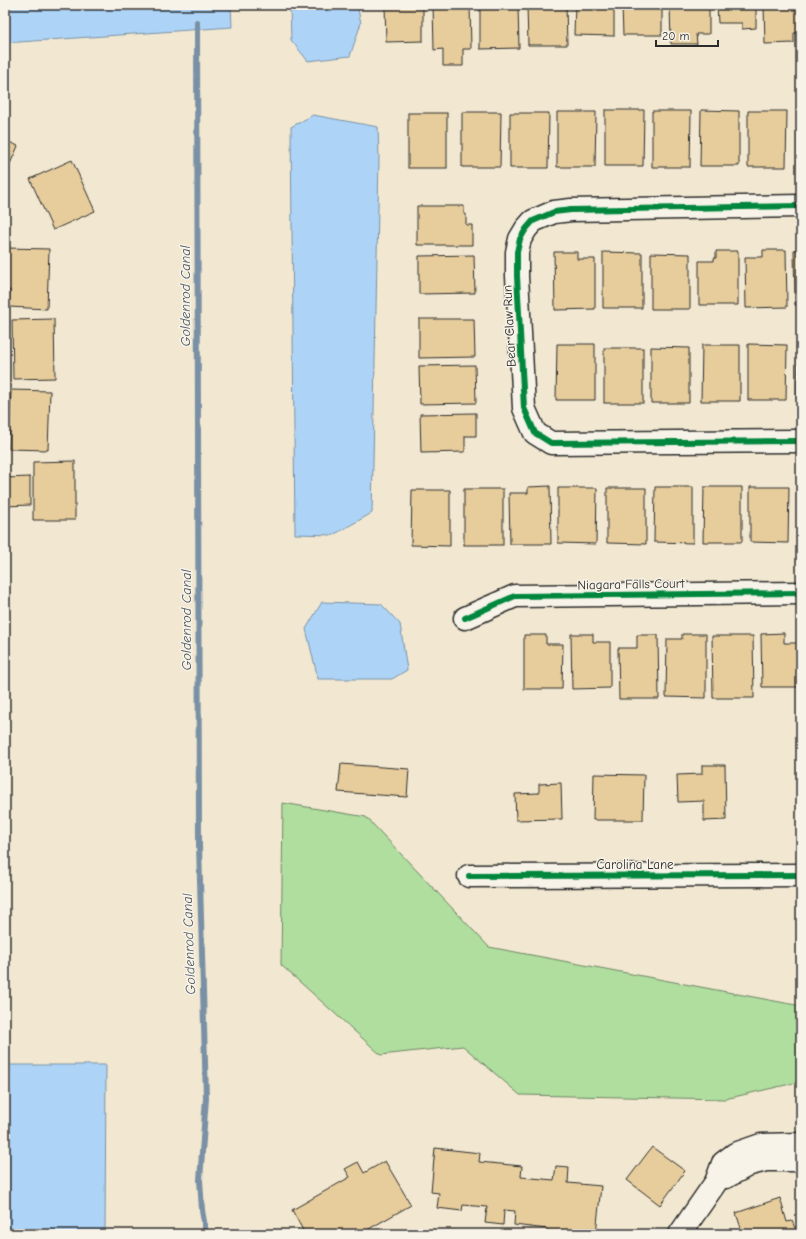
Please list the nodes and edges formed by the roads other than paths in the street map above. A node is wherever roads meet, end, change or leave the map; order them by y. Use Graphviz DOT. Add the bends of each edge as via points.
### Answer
graph roads {
  1 [pos="801,206"];
  2 [pos="801,441"];
  3 [pos="801,593"];
  4 [pos="465,618"];
  5 [pos="801,875"];
  6 [pos="469,876"];
  7 [pos="801,1144"];
  8 [pos="801,1160"];
  9 [pos="716,1182"];
  10 [pos="680,1234"];
  1 -- 2 [label="street, Bear Claw Run" via="554,212 533,221 520,239 517,252 524,408 535,433 551,444"];
  3 -- 4 [label="street, Niagara Falls Court" via="515,596"];
  5 -- 6 [label="street, Carolina Lane"];
  7 -- 9 [label="street" via="761,1145 741,1151 724,1163"];
  8 -- 9 [label="street" via="766,1160 750,1164"];
  9 -- 10 [label="street"];
}
